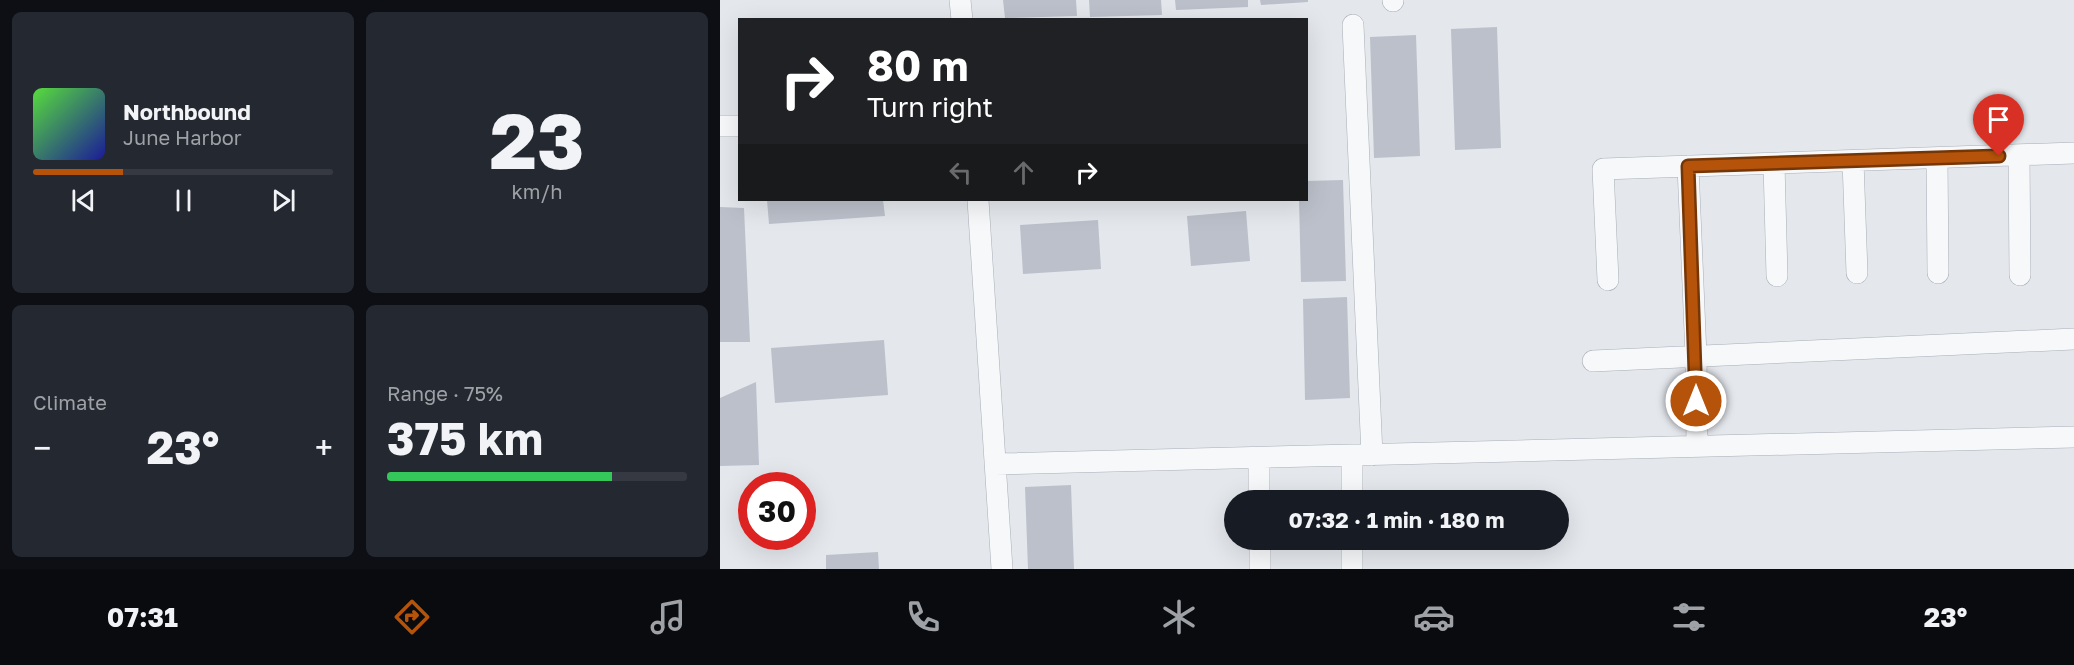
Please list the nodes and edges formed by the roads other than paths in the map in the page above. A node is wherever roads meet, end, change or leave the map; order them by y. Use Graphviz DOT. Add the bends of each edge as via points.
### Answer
graph roads {
  1 [pos="960,0"];
  2 [pos="962,18"];
  3 [pos="1353,25"];
  4 [pos="720,126"];
  5 [pos="738,126"];
  6 [pos="2074,153"];
  7 [pos="2019,155"];
  8 [pos="1937,158"];
  9 [pos="1853,161"];
  10 [pos="1774,164"];
  11 [pos="1688,166"];
  12 [pos="978,201"];
  13 [pos="1857,273"];
  14 [pos="1938,273"];
  15 [pos="2020,275"];
  16 [pos="1777,276"];
  17 [pos="1608,280"];
  18 [pos="2074,339"];
  19 [pos="1696,356"];
  20 [pos="1593,361"];
  21 [pos="2074,437"];
  22 [pos="1697,446"];
  23 [pos="1362,455"];
  24 [pos="1259,458"];
  25 [pos="995,464"];
  26 [pos="1259,490"];
  27 [pos="1354,490"];
  28 [pos="1260,550"];
  29 [pos="1352,550"];
  30 [pos="1002,569"];
  31 [pos="1260,569"];
  32 [pos="1352,569"];
  1 -- 2 [label="street"];
  3 -- 23 [label="street"];
  4 -- 5 [label="street"];
  6 -- 7 [label="street"];
  7 -- 8 [label="street"];
  7 -- 15 [label="street"];
  8 -- 9 [label="street"];
  8 -- 14 [label="street"];
  9 -- 10 [label="street"];
  9 -- 13 [label="street"];
  10 -- 11 [label="street"];
  10 -- 16 [label="street"];
  11 -- 17 [label="street" via="1603,169"];
  11 -- 19 [label="street"];
  12 -- 25 [label="street"];
  18 -- 19 [label="street"];
  19 -- 20 [label="street"];
  19 -- 22 [label="street"];
  21 -- 22 [label="street"];
  22 -- 23 [label="street"];
  23 -- 24 [label="street"];
  23 -- 27 [label="street"];
  24 -- 25 [label="street"];
  24 -- 26 [label="street"];
  25 -- 30 [label="street"];
  28 -- 31 [label="street"];
  29 -- 32 [label="street"];
}
